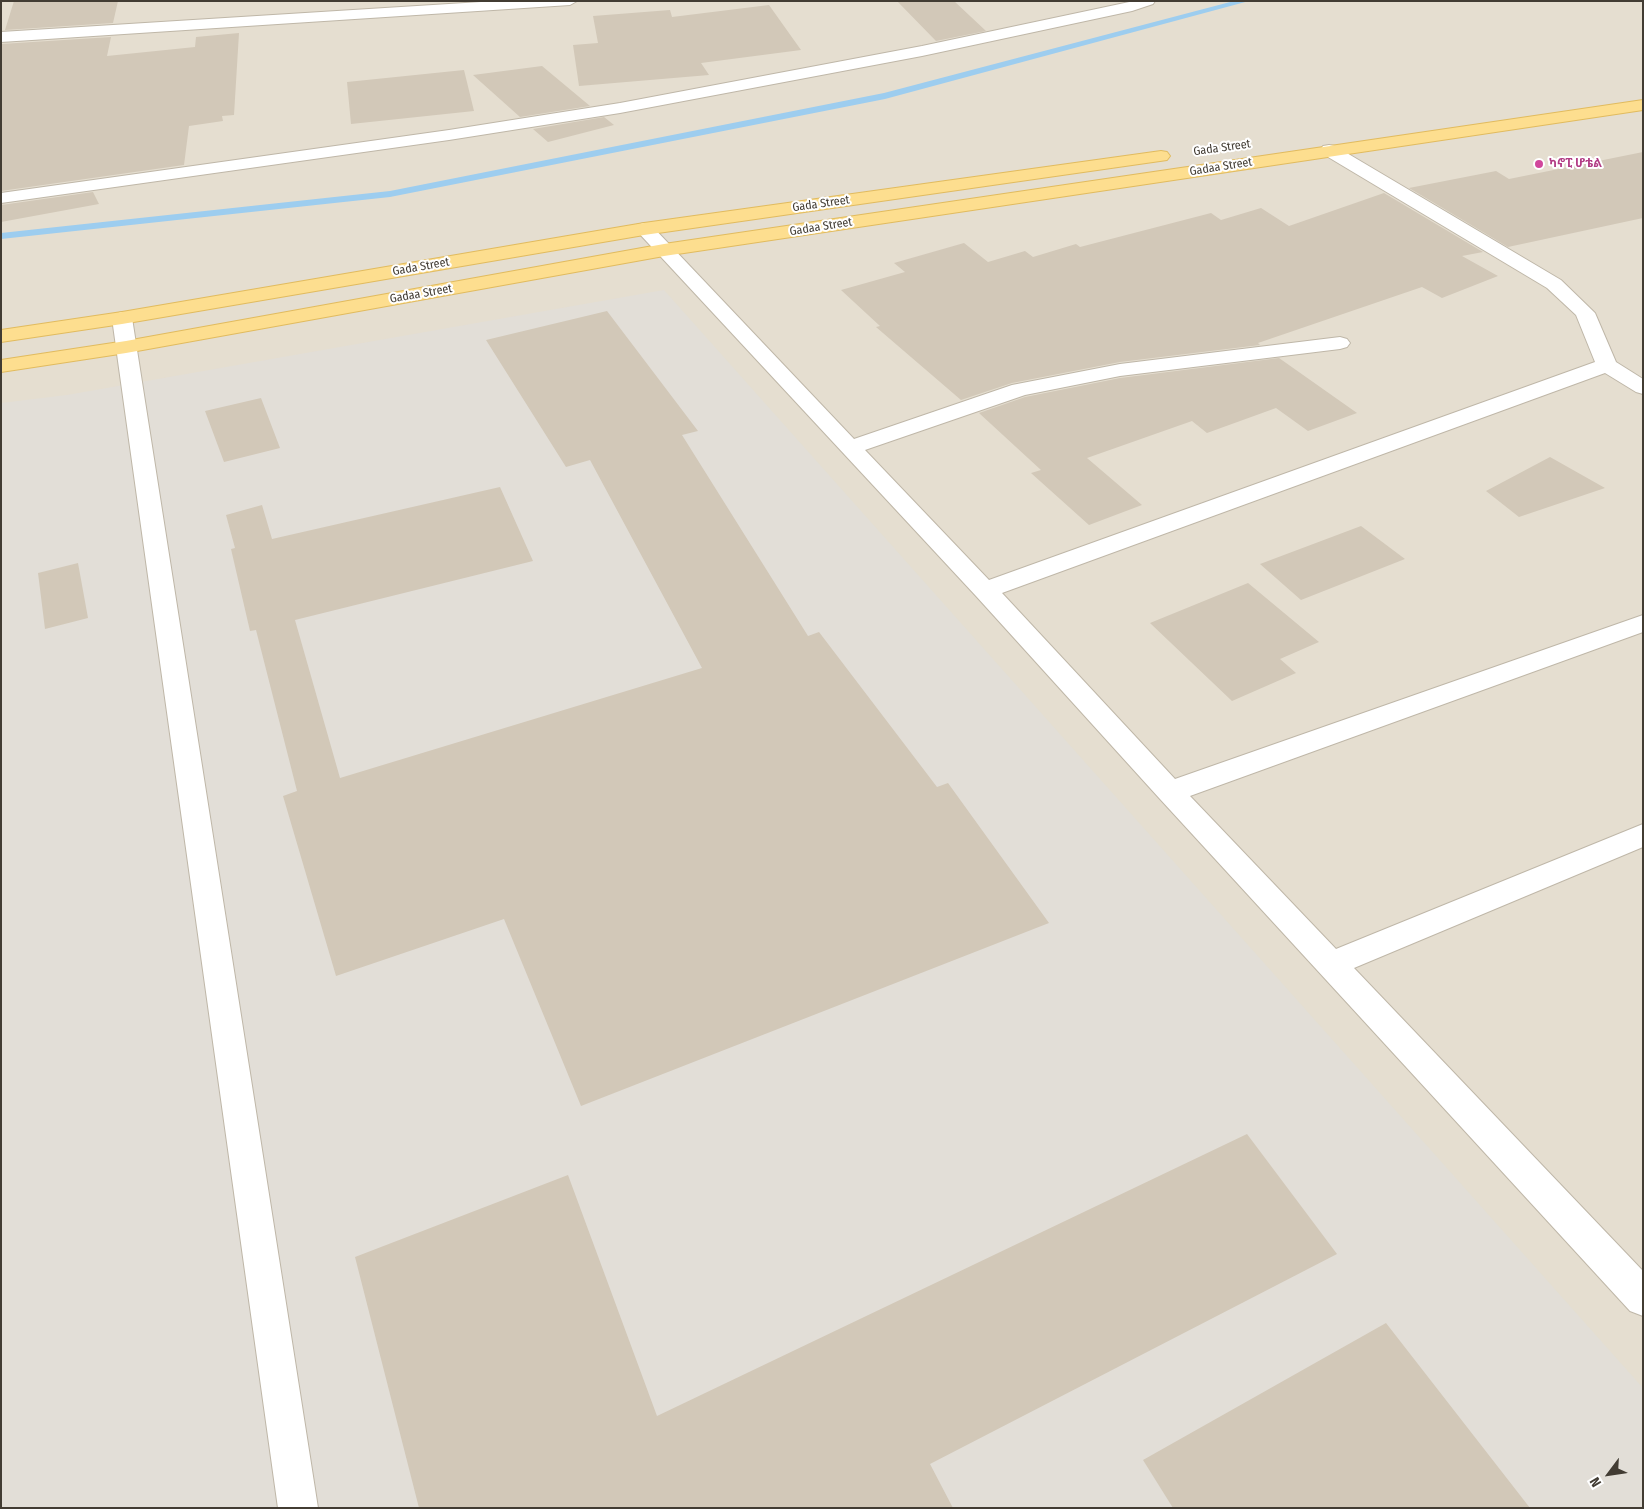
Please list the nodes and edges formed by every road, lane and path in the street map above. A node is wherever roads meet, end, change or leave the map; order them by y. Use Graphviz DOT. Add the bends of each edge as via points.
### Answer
graph roads {
  1 [pos="570,1"];
  2 [pos="1148,1"];
  3 [pos="437,5"];
  4 [pos="1,37"];
  5 [pos="1638,97"];
  6 [pos="1484,111"];
  7 [pos="1329,150"];
  8 [pos="1178,154"];
  9 [pos="1,198"];
  10 [pos="644,228"];
  11 [pos="664,250"];
  12 [pos="124,333"];
  13 [pos="1,336"];
  14 [pos="1340,343"];
  15 [pos="1607,365"];
  16 [pos="1,366"];
  17 [pos="1643,388"];
  18 [pos="851,448"];
  19 [pos="985,590"];
  20 [pos="1643,623"];
  21 [pos="1170,792"];
  22 [pos="1643,835"];
  23 [pos="1331,964"];
  24 [pos="1643,1298"];
  25 [pos="298,1508"];
  1 -- 3 [label="street"];
  2 -- 9 [label="street" via="922,52 620,108"];
  3 -- 4 [label="street"];
  5 -- 6 [label="main road"];
  5 -- 7 [label="main road, Gadaa Street"];
  7 -- 11 [label="main road, Gadaa Street"];
  7 -- 15 [label="street" via="1554,284 1585,313"];
  8 -- 10 [label="main road, Gada Street"];
  10 -- 11 [label="street"];
  10 -- 12 [label="main road, Gada Street"];
  11 -- 12 [label="main road, Gadaa Street"];
  11 -- 18 [label="street"];
  12 -- 13 [label="main road, Gada Street"];
  12 -- 16 [label="main road, Gadaa Street"];
  12 -- 25 [label="street"];
  14 -- 18 [label="street" via="1120,370 1020,390"];
  15 -- 17 [label="street"];
  15 -- 19 [label="street"];
  18 -- 19 [label="street"];
  19 -- 21 [label="street"];
  20 -- 21 [label="street"];
  21 -- 23 [label="street"];
  22 -- 23 [label="street"];
  23 -- 24 [label="street"];
}
